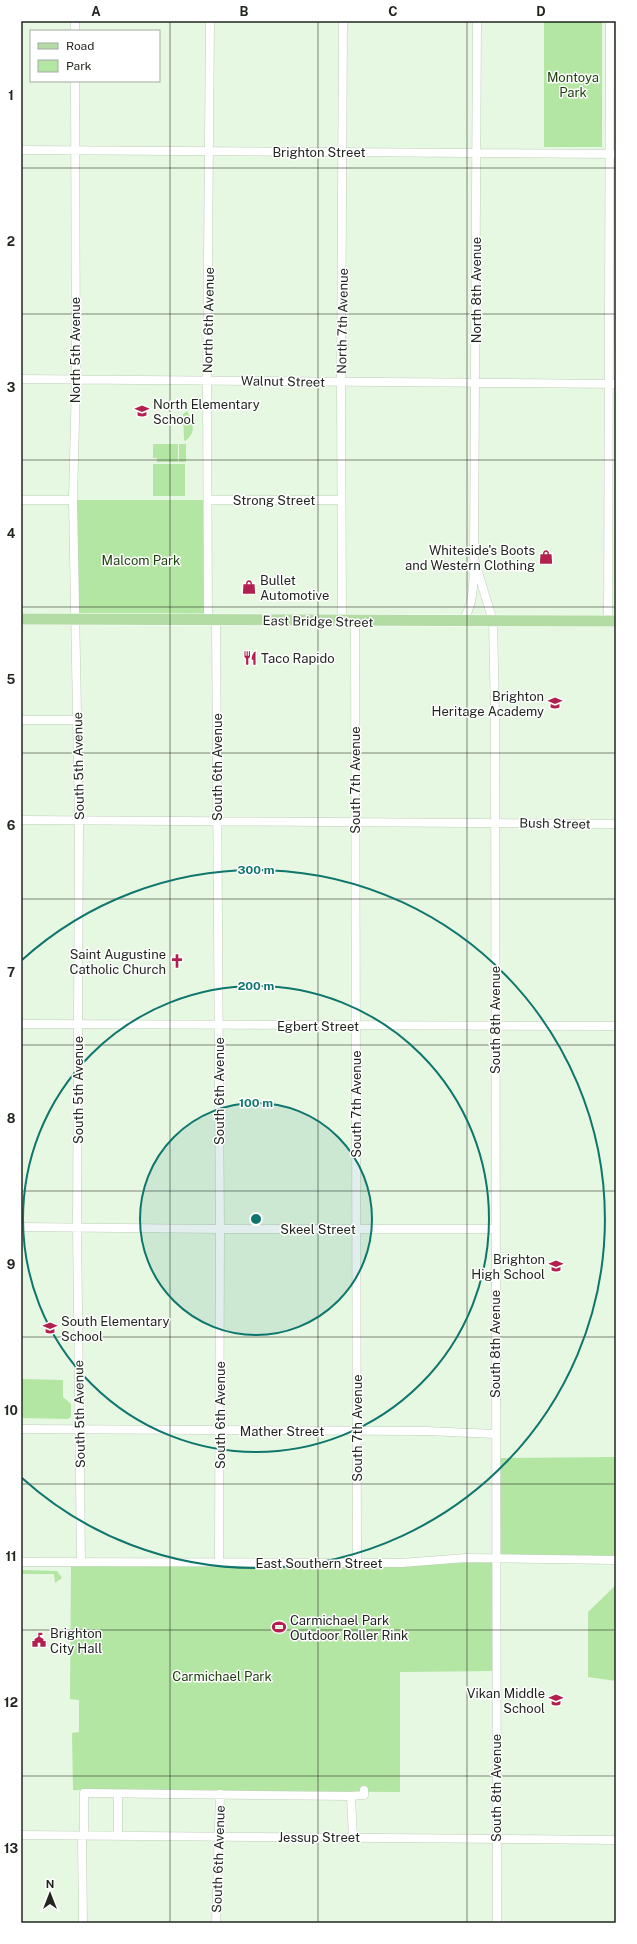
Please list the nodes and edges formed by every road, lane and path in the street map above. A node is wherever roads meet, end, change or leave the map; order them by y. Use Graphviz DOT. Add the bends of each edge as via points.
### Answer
graph roads {
  1 [pos="210,21"];
  2 [pos="343,21"];
  3 [pos="477,21"];
  4 [pos="610,21"];
  5 [pos="75,82"];
  6 [pos="21,150"];
  7 [pos="74,150"];
  8 [pos="210,152"];
  9 [pos="343,152"];
  10 [pos="477,153"];
  11 [pos="613,154"];
  12 [pos="21,380"];
  13 [pos="76,380"];
  14 [pos="207,380"];
  15 [pos="341,382"];
  16 [pos="476,383"];
  17 [pos="613,384"];
  18 [pos="21,500"];
  19 [pos="73,500"];
  20 [pos="208,500"];
  21 [pos="341,500"];
  22 [pos="474,559"];
  23 [pos="21,619"];
  24 [pos="75,619"];
  25 [pos="212,620"];
  26 [pos="342,621"];
  27 [pos="355,621"];
  28 [pos="462,621"];
  29 [pos="493,621"];
  30 [pos="612,621"];
  31 [pos="21,720"];
  32 [pos="77,720"];
  33 [pos="21,820"];
  34 [pos="79,821"];
  35 [pos="217,822"];
  36 [pos="355,823"];
  37 [pos="495,823"];
  38 [pos="616,824"];
  39 [pos="21,1024"];
  40 [pos="78,1024"];
  41 [pos="218,1026"];
  42 [pos="356,1026"];
  43 [pos="495,1026"];
  44 [pos="616,1026"];
  45 [pos="77,1226"];
  46 [pos="21,1227"];
  47 [pos="220,1229"];
  48 [pos="356,1229"];
  49 [pos="495,1229"];
  50 [pos="21,1429"];
  51 [pos="79,1429"];
  52 [pos="220,1431"];
  53 [pos="357,1431"];
  54 [pos="495,1434"];
  55 [pos="496,1558"];
  56 [pos="616,1560"];
  57 [pos="21,1562"];
  58 [pos="81,1562"];
  59 [pos="219,1562"];
  60 [pos="357,1563"];
  61 [pos="364,1790"];
  62 [pos="217,1793"];
  63 [pos="118,1794"];
  64 [pos="351,1796"];
  65 [pos="21,1835"];
  66 [pos="83,1836"];
  67 [pos="118,1836"];
  68 [pos="220,1836"];
  69 [pos="353,1838"];
  70 [pos="496,1839"];
  71 [pos="616,1840"];
  72 [pos="83,1923"];
  73 [pos="216,1923"];
  74 [pos="497,1923"];
  1 -- 8 [label="street, North 6th Avenue"];
  2 -- 9 [label="street, North 7th Avenue"];
  3 -- 10 [label="street, North 8th Avenue"];
  4 -- 11 [label="street"];
  5 -- 7 [label="street, North 5th Avenue"];
  6 -- 7 [label="street, Brighton Street"];
  7 -- 8 [label="street, Brighton Street"];
  7 -- 13 [label="street, North 5th Avenue"];
  8 -- 9 [label="street, Brighton Street"];
  8 -- 14 [label="street, North 6th Avenue"];
  9 -- 10 [label="street, Brighton Street"];
  9 -- 15 [label="street, North 7th Avenue"];
  10 -- 11 [label="street, Brighton Street"];
  10 -- 16 [label="street, North 8th Avenue"];
  11 -- 17 [label="street"];
  12 -- 13 [label="street, Walnut Street"];
  13 -- 14 [label="street, Walnut Street"];
  13 -- 19 [label="street, North 5th Avenue"];
  14 -- 15 [label="street, Walnut Street"];
  14 -- 20 [label="street, North 6th Avenue"];
  15 -- 16 [label="street, Walnut Street"];
  15 -- 21 [label="street, North 7th Avenue"];
  16 -- 17 [label="street, Walnut Street"];
  16 -- 22 [label="street, North 8th Avenue"];
  17 -- 30 [label="street"];
  18 -- 19 [label="street"];
  19 -- 24 [label="street, North 5th Avenue"];
  20 -- 21 [label="street, Strong Street"];
  20 -- 25 [label="street, North 6th Avenue"];
  21 -- 26 [label="street, North 7th Avenue"];
  22 -- 28 [label="street, North 8th Avenue" via="471,606"];
  22 -- 29 [label="street, North 8th Avenue"];
  23 -- 24 [label="main road, East Bridge Street"];
  24 -- 25 [label="main road, East Bridge Street"];
  24 -- 32 [label="street, South 5th Avenue"];
  25 -- 26 [label="main road, East Bridge Street"];
  25 -- 35 [label="street, South 6th Avenue"];
  26 -- 27 [label="main road, East Bridge Street"];
  27 -- 28 [label="main road, East Bridge Street"];
  27 -- 36 [label="street, South 7th Avenue"];
  28 -- 29 [label="main road, East Bridge Street"];
  29 -- 30 [label="main road, East Bridge Street"];
  29 -- 37 [label="street, South 8th Avenue"];
  31 -- 32 [label="street"];
  32 -- 34 [label="street, South 5th Avenue"];
  33 -- 34 [label="street, Bush Street"];
  34 -- 35 [label="street, Bush Street"];
  34 -- 40 [label="street, South 5th Avenue"];
  35 -- 36 [label="street, Bush Street"];
  35 -- 41 [label="street, South 6th Avenue"];
  36 -- 37 [label="street, Bush Street"];
  36 -- 42 [label="street, South 7th Avenue"];
  37 -- 38 [label="street, Bush Street"];
  37 -- 43 [label="street, South 8th Avenue"];
  39 -- 40 [label="street, Egbert Street"];
  40 -- 41 [label="street, Egbert Street"];
  40 -- 45 [label="street, South 5th Avenue"];
  41 -- 42 [label="street, Egbert Street"];
  41 -- 47 [label="street, South 6th Avenue"];
  42 -- 43 [label="street, Egbert Street"];
  42 -- 48 [label="street, South 7th Avenue"];
  43 -- 44 [label="street, Egbert Street"];
  43 -- 49 [label="street, South 8th Avenue"];
  45 -- 46 [label="street, Skeel Street"];
  45 -- 47 [label="street, Skeel Street"];
  45 -- 51 [label="street, South 5th Avenue"];
  47 -- 48 [label="street, Skeel Street"];
  47 -- 52 [label="street, South 6th Avenue"];
  48 -- 49 [label="street, Skeel Street"];
  48 -- 53 [label="street, South 7th Avenue"];
  49 -- 54 [label="street, South 8th Avenue"];
  50 -- 51 [label="street, Mather Street"];
  51 -- 52 [label="street, Mather Street"];
  51 -- 58 [label="street, South 5th Avenue"];
  52 -- 53 [label="street, Mather Street"];
  52 -- 59 [label="street, South 6th Avenue"];
  53 -- 54 [label="street, Mather Street"];
  53 -- 60 [label="street, South 7th Avenue"];
  54 -- 55 [label="street, South 8th Avenue"];
  55 -- 56 [label="street, East Southern Street"];
  55 -- 60 [label="street, East Southern Street"];
  55 -- 70 [label="street, South 8th Avenue"];
  57 -- 58 [label="street, East Southern Street"];
  58 -- 59 [label="street, East Southern Street"];
  59 -- 60 [label="street, East Southern Street"];
  61 -- 64 [label="street" via="364,1795"];
  62 -- 63 [label="street"];
  62 -- 64 [label="street"];
  62 -- 68 [label="street, South 6th Avenue"];
  63 -- 66 [label="street" via="84,1793"];
  63 -- 67 [label="street"];
  64 -- 69 [label="street"];
  65 -- 66 [label="street, Jessup Street"];
  66 -- 67 [label="street, Jessup Street"];
  66 -- 72 [label="street"];
  67 -- 68 [label="street, Jessup Street"];
  68 -- 69 [label="street, Jessup Street"];
  68 -- 73 [label="street, South 6th Avenue"];
  69 -- 70 [label="street, Jessup Street"];
  70 -- 71 [label="street, Jessup Street"];
  70 -- 74 [label="street, South 8th Avenue"];
}
